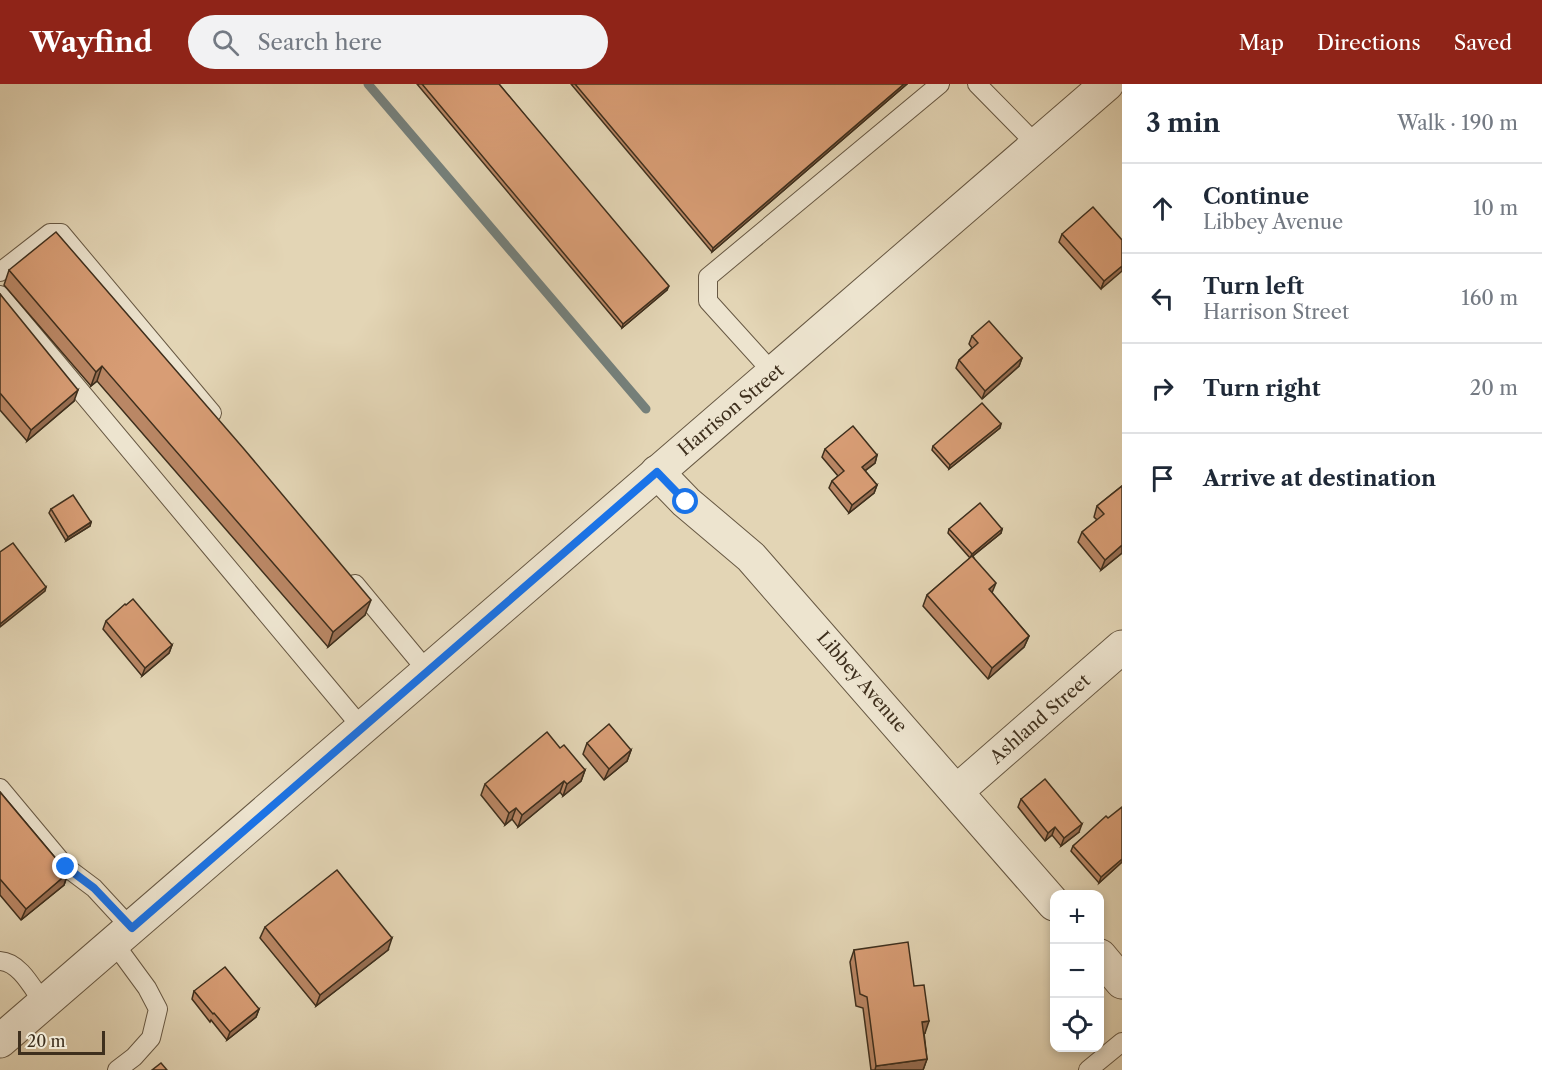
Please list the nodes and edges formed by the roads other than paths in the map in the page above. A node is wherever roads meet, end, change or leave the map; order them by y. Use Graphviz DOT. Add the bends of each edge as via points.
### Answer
graph roads {
  1 [pos="940,84"];
  2 [pos="977,84"];
  3 [pos="1107,84"];
  4 [pos="1037,145"];
  5 [pos="0,272"];
  6 [pos="0,295"];
  7 [pos="774,374"];
  8 [pos="222,424"];
  9 [pos="657,472"];
  10 [pos="344,571"];
  11 [pos="1122,647"];
  12 [pos="428,672"];
  13 [pos="363,729"];
  14 [pos="0,788"];
  15 [pos="957,791"];
  16 [pos="1050,899"];
  17 [pos="123,936"];
  18 [pos="0,961"];
  19 [pos="1104,961"];
  20 [pos="1122,982"];
  21 [pos="44,1004"];
  22 [pos="0,1041"];
  23 [pos="1122,1042"];
  24 [pos="117,1070"];
  25 [pos="1088,1070"];
  1 -- 7 [label="lane" via="708,277 708,301"];
  2 -- 4 [label="lane"];
  3 -- 4 [label="street, Harrison Street"];
  4 -- 7 [label="street, Harrison Street"];
  5 -- 8 [label="lane" via="50,233 61,233"];
  6 -- 13 [label="lane"];
  7 -- 9 [label="street, Harrison Street"];
  9 -- 12 [label="street, Harrison Street"];
  9 -- 15 [label="street, Libbey Avenue" via="686,502 751,556"];
  10 -- 12 [label="lane"];
  11 -- 15 [label="street, Ashland Street"];
  12 -- 13 [label="street, Harrison Street"];
  13 -- 17 [label="street, Harrison Street"];
  14 -- 17 [label="lane" via="66,867 94,888"];
  15 -- 16 [label="street, Libbey Avenue"];
  17 -- 21 [label="street, Harrison Street"];
  17 -- 24 [label="lane" via="158,1010 151,1038"];
  18 -- 21 [label="lane" via="18,969"];
  19 -- 20 [label="street"];
  21 -- 22 [label="street, Harrison Street"];
  23 -- 25 [label="lane"];
}
